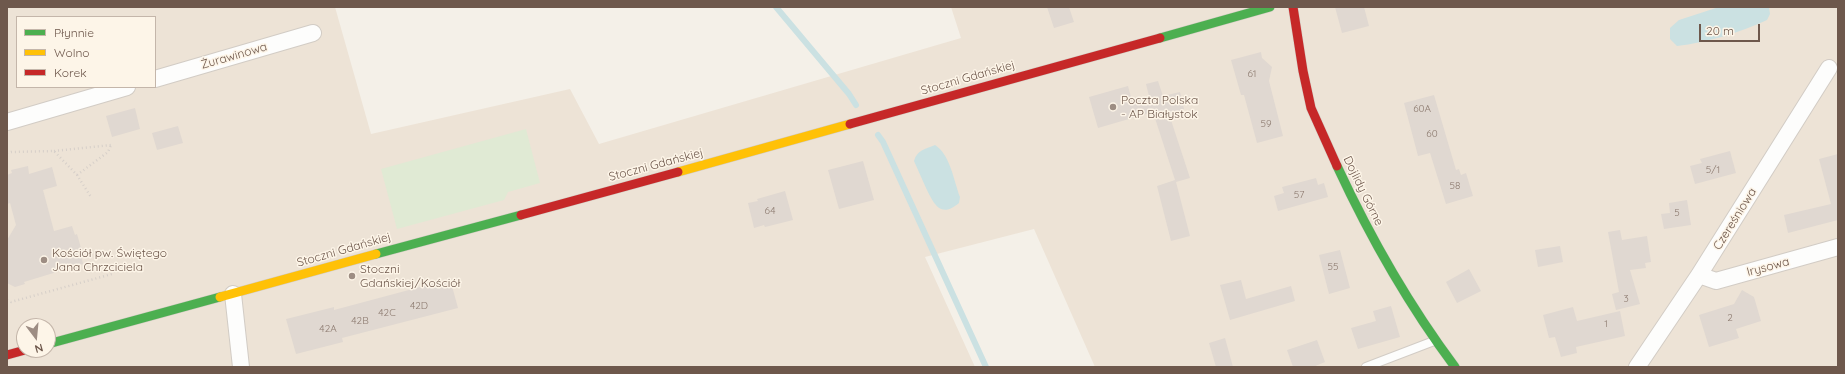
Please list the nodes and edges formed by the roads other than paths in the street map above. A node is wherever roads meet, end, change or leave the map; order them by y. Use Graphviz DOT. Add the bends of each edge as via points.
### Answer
graph roads {
  1 [pos="1270,7"];
  2 [pos="1293,7"];
  3 [pos="313,33"];
  4 [pos="1829,68"];
  5 [pos="156,79"];
  6 [pos="124,88"];
  7 [pos="7,122"];
  8 [pos="1838,247"];
  9 [pos="1699,275"];
  10 [pos="233,294"];
  11 [pos="1434,341"];
  12 [pos="56,342"];
  13 [pos="241,367"];
  14 [pos="1366,367"];
  15 [pos="1455,367"];
  16 [pos="1637,367"];
  1 -- 10 [label="street, Stoczni Gdańskiej"];
  2 -- 11 [label="street, Dojlidy Górne" via="1312,110 1351,196 1391,270"];
  3 -- 5 [label="street, Żurawinowa"];
  4 -- 9 [label="street, Czereśniowa"];
  6 -- 7 [label="street"];
  8 -- 9 [label="street, Irysowa" via="1716,281"];
  9 -- 16 [label="street, Czereśniowa"];
  10 -- 12 [label="street, Stoczni Gdańskiej"];
  10 -- 13 [label="street"];
  11 -- 14 [label="lane"];
  11 -- 15 [label="street, Dojlidy Górne"];
}
